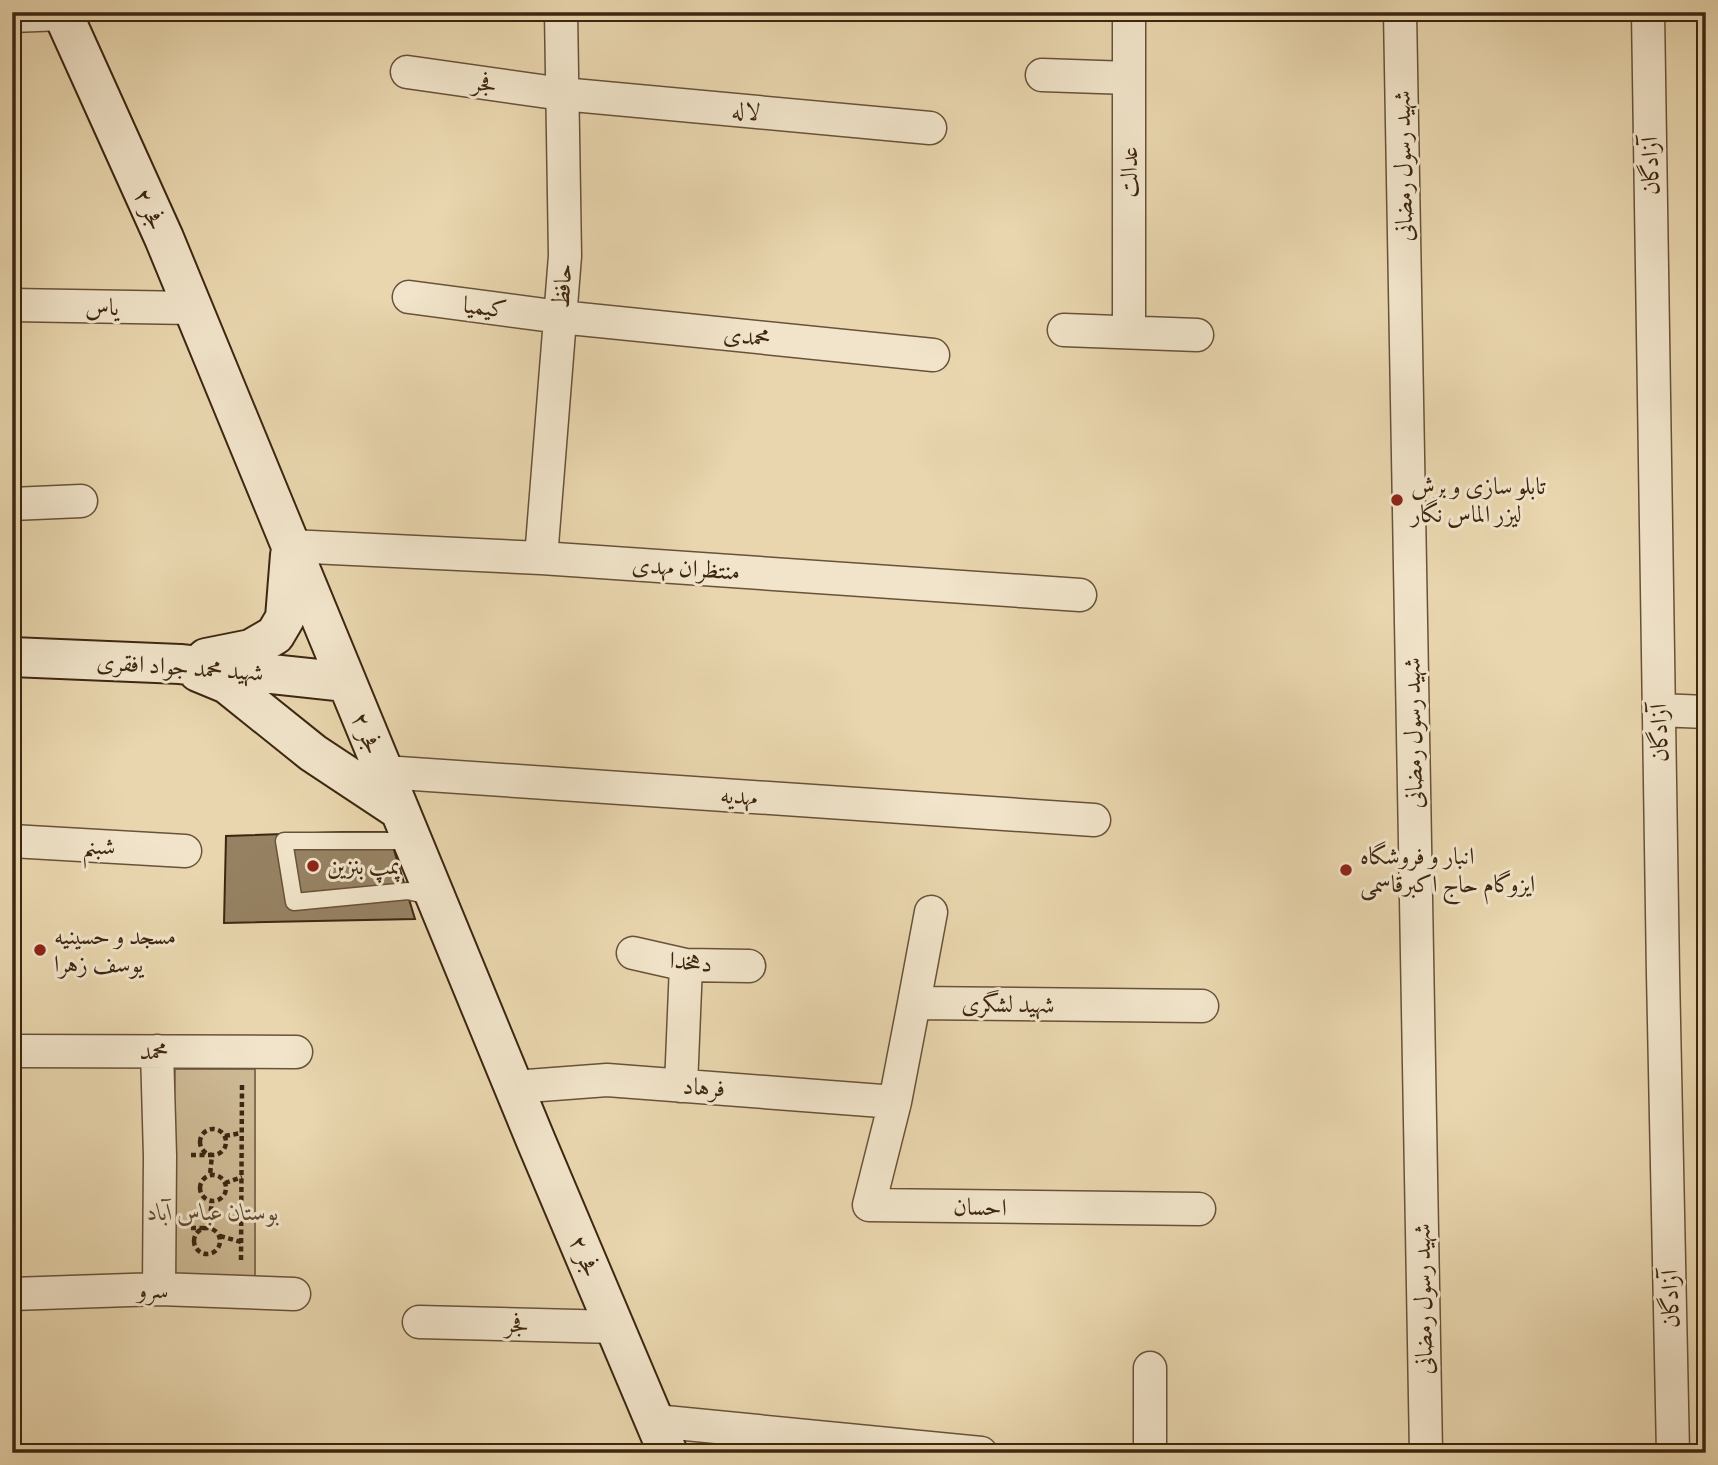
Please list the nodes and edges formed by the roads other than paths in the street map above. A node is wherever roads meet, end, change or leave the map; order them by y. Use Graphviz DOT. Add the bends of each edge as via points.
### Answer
graph roads {
  1 [pos="561,12"];
  2 [pos="1129,12"];
  3 [pos="1400,12"];
  4 [pos="1648,12"];
  5 [pos="62,13"];
  6 [pos="12,16"];
  7 [pos="407,72"];
  8 [pos="1042,75"];
  9 [pos="1129,78"];
  10 [pos="562,94"];
  11 [pos="930,128"];
  12 [pos="409,297"];
  13 [pos="12,306"];
  14 [pos="192,308"];
  15 [pos="560,317"];
  16 [pos="1064,330"];
  17 [pos="1129,332"];
  18 [pos="1197,335"];
  19 [pos="933,355"];
  20 [pos="80,501"];
  21 [pos="12,504"];
  22 [pos="290,546"];
  23 [pos="541,558"];
  24 [pos="1080,594"];
  25 [pos="12,657"];
  26 [pos="180,664"];
  27 [pos="346,682"];
  28 [pos="1659,710"];
  29 [pos="1706,712"];
  30 [pos="384,772"];
  31 [pos="1094,820"];
  32 [pos="406,825"];
  33 [pos="12,841"];
  34 [pos="185,851"];
  35 [pos="435,897"];
  36 [pos="931,912"];
  37 [pos="633,953"];
  38 [pos="686,965"];
  39 [pos="749,966"];
  40 [pos="914,1003"];
  41 [pos="1202,1006"];
  42 [pos="12,1051"];
  43 [pos="157,1051"];
  44 [pos="296,1052"];
  45 [pos="681,1086"];
  46 [pos="514,1087"];
  47 [pos="895,1102"];
  48 [pos="1199,1209"];
  49 [pos="159,1289"];
  50 [pos="12,1294"];
  51 [pos="293,1294"];
  52 [pos="419,1322"];
  53 [pos="615,1326"];
  54 [pos="1150,1368"];
  55 [pos="661,1437"];
  56 [pos="981,1453"];
  57 [pos="1150,1453"];
  58 [pos="1426,1453"];
  59 [pos="1673,1453"];
  1 -- 10 [label="street, حافظ"];
  2 -- 9 [label="street, عدالت"];
  3 -- 58 [label="street, شهید رسول رمضانی"];
  4 -- 28 [label="street, آزادگان"];
  5 -- 6 [label="street"];
  5 -- 14 [label="street, فجر ۲"];
  7 -- 10 [label="street, فجر"];
  8 -- 9 [label="street"];
  9 -- 17 [label="street, عدالت"];
  10 -- 11 [label="street, لاله"];
  10 -- 15 [label="street, حافظ" via="565,256"];
  12 -- 15 [label="street, کیمیا"];
  13 -- 14 [label="street, یاس"];
  14 -- 22 [label="street, فجر ۲"];
  15 -- 19 [label="street, محمدی"];
  15 -- 23 [label="street, حافظ"];
  16 -- 17 [label="street"];
  17 -- 18 [label="street"];
  20 -- 21 [label="street"];
  22 -- 23 [label="street, منتظران مهدی"];
  22 -- 26 [label="street" via="285,618 275,635 251,649"];
  22 -- 27 [label="street, فجر ۲"];
  23 -- 24 [label="street, منتظران مهدی"];
  25 -- 26 [label="street, شهید محمد جواد افقری"];
  26 -- 27 [label="street, شهید محمد جواد افقری"];
  26 -- 32 [label="street" via="228,684"];
  27 -- 30 [label="street, فجر ۲"];
  28 -- 29 [label="street"];
  28 -- 59 [label="street, آزادگان"];
  30 -- 31 [label="street, مهدیه"];
  30 -- 32 [label="street, فجر ۲"];
  32 -- 35 [label="street, فجر ۲"];
  32 -- 35 [label="lane" via="284,841 294,902 408,891"];
  33 -- 34 [label="street, شبنم"];
  35 -- 46 [label="street, فجر ۲"];
  36 -- 40 [label="street"];
  37 -- 38 [label="street, دهخدا"];
  38 -- 39 [label="street, دهخدا"];
  38 -- 45 [label="street"];
  40 -- 41 [label="street, شهید لشگری"];
  40 -- 47 [label="street"];
  42 -- 43 [label="street, محمد"];
  43 -- 44 [label="street, محمد"];
  43 -- 49 [label="street"];
  45 -- 46 [label="street, فرهاد" via="607,1080"];
  45 -- 47 [label="street, فرهاد"];
  46 -- 53 [label="street, فجر ۲"];
  47 -- 48 [label="street, احسان" via="869,1205"];
  49 -- 50 [label="street, سرو"];
  49 -- 51 [label="street, سرو"];
  52 -- 53 [label="street, فجر"];
  53 -- 55 [label="street, فجر ۲"];
  54 -- 57 [label="street"];
  55 -- 56 [label="street"];
}
